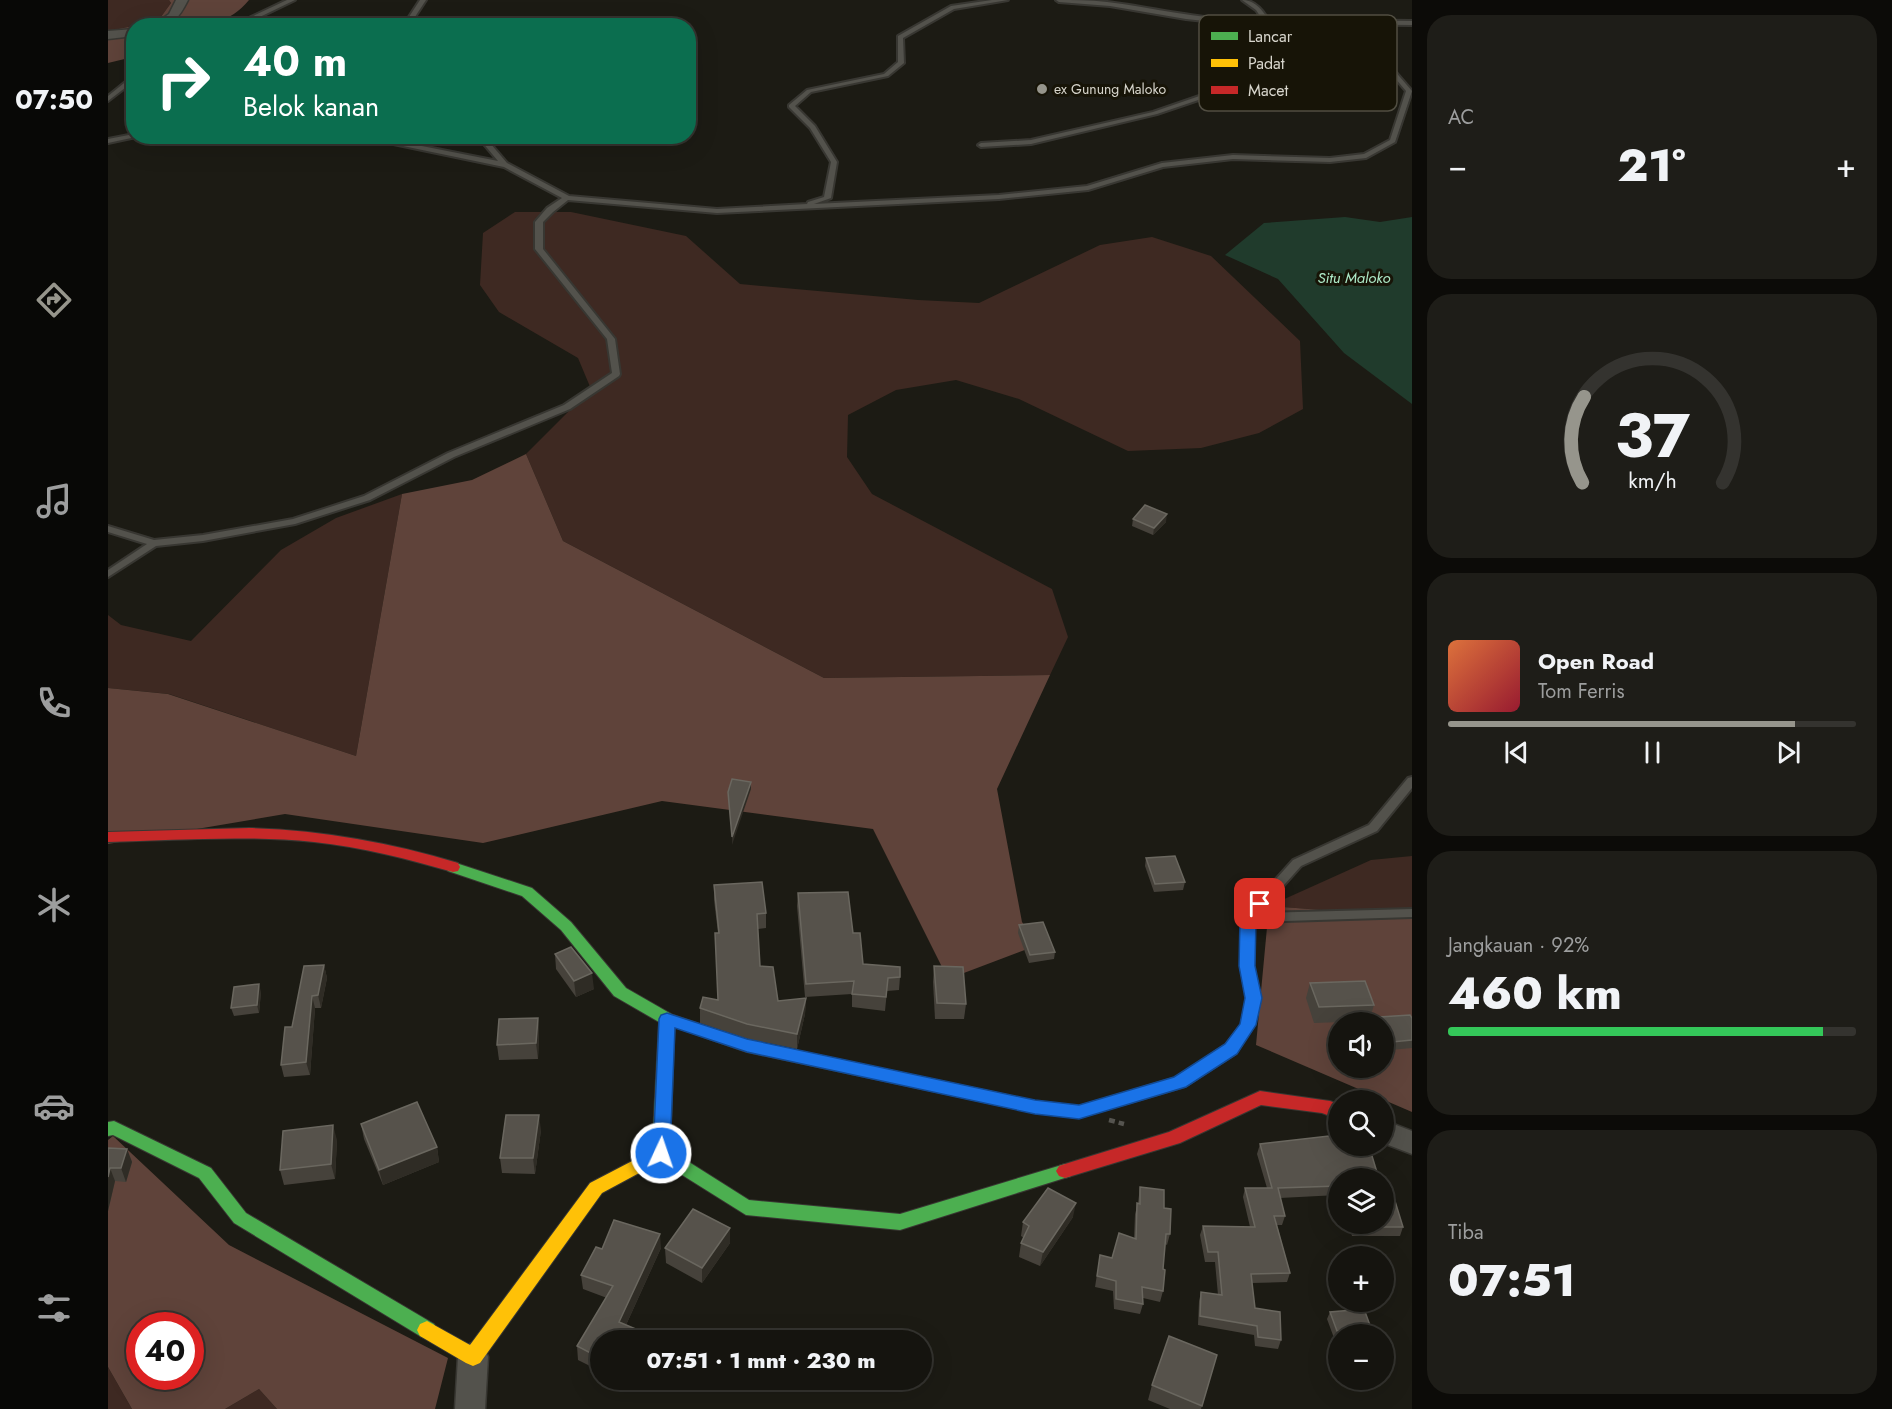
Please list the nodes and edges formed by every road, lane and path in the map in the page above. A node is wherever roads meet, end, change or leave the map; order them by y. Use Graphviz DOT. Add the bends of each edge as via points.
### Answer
graph roads {
  1 [pos="182,0"];
  2 [pos="291,0"];
  3 [pos="423,0"];
  4 [pos="1005,0"];
  5 [pos="1059,0"];
  6 [pos="1245,0"];
  7 [pos="1262,15"];
  8 [pos="170,18"];
  9 [pos="252,18"];
  10 [pos="411,18"];
  11 [pos="1199,19"];
  12 [pos="1397,23"];
  13 [pos="1412,23"];
  14 [pos="126,33"];
  15 [pos="108,34"];
  16 [pos="1397,76"];
  17 [pos="126,84"];
  18 [pos="1410,90"];
  19 [pos="1199,98"];
  20 [pos="108,99"];
  21 [pos="126,138"];
  22 [pos="108,141"];
  23 [pos="399,144"];
  24 [pos="487,144"];
  25 [pos="981,145"];
  26 [pos="506,165"];
  27 [pos="567,198"];
  28 [pos="795,208"];
  29 [pos="108,529"];
  30 [pos="154,543"];
  31 [pos="108,574"];
  32 [pos="1412,781"];
  33 [pos="108,837"];
  34 [pos="1412,913"];
  35 [pos="1248,918"];
  36 [pos="667,1019"];
  37 [pos="1328,1108"];
  38 [pos="108,1129"];
  39 [pos="1394,1136"];
  40 [pos="1412,1143"];
  41 [pos="661,1153"];
  42 [pos="473,1357"];
  43 [pos="470,1409"];
  1 -- 8 [label="street"];
  2 -- 9 [label="lane"];
  3 -- 10 [label="lane"];
  4 -- 28 [label="lane" via="953,8 900,37 901,63 886,75 808,91 791,106 813,127 834,162 827,198"];
  5 -- 11 [label="lane"];
  6 -- 7 [label="lane"];
  12 -- 13 [label="lane"];
  14 -- 15 [label="street"];
  16 -- 18 [label="lane"];
  17 -- 20 [label="lane"];
  18 -- 28 [label="lane" via="1392,141 1366,156 1330,160 1233,157 1162,165 1088,188"];
  19 -- 25 [label="lane" via="1155,113 1031,142"];
  21 -- 22 [label="lane"];
  23 -- 26 [label="lane"];
  24 -- 26 [label="lane"];
  26 -- 27 [label="lane"];
  27 -- 28 [label="lane" via="717,211"];
  27 -- 30 [label="lane" via="539,222 539,249 611,339 616,374 567,407 451,455 367,498 295,521"];
  29 -- 30 [label="lane"];
  30 -- 31 [label="lane"];
  32 -- 35 [label="lane" via="1373,828 1296,863"];
  33 -- 36 [label="street" via="297,835 410,853 453,867 527,892 566,926 620,992"];
  34 -- 35 [label="lane"];
  35 -- 36 [label="lane" via="1247,966 1254,998 1248,1025 1231,1049 1180,1082 1079,1112 1035,1107 747,1046"];
  36 -- 41 [label="street"];
  37 -- 41 [label="street" via="1260,1098 1174,1138 900,1222 746,1207"];
  38 -- 42 [label="street" via="114,1128 205,1173 240,1218"];
  39 -- 40 [label="street"];
  41 -- 42 [label="street" via="596,1188"];
  42 -- 43 [label="street"];
}
